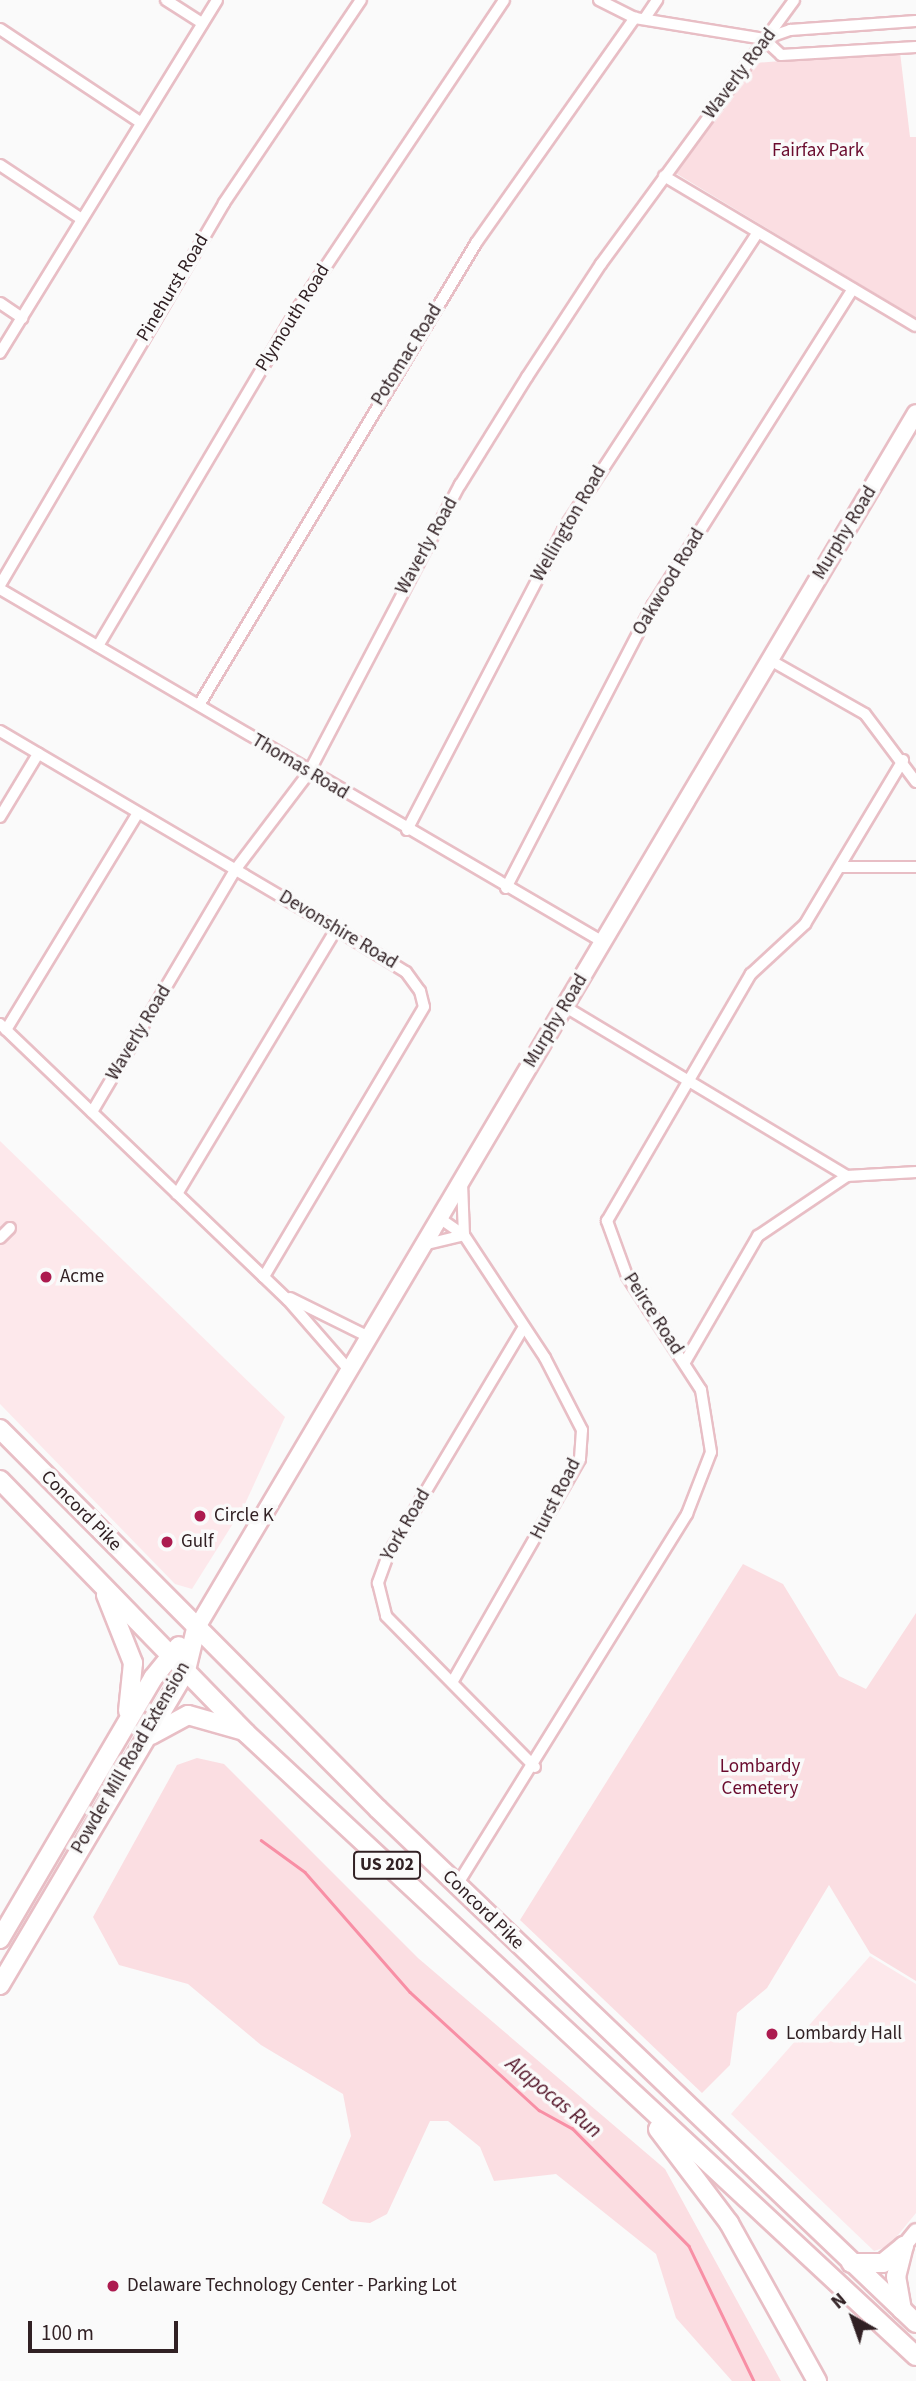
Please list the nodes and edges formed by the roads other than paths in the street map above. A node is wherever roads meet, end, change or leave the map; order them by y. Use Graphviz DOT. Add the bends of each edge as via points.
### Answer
graph roads {
  1 [pos="166,0"];
  2 [pos="217,0"];
  3 [pos="361,0"];
  4 [pos="504,0"];
  5 [pos="599,0"];
  6 [pos="657,0"];
  7 [pos="794,0"];
  8 [pos="640,18"];
  9 [pos="916,21"];
  10 [pos="202,23"];
  11 [pos="0,29"];
  12 [pos="764,39"];
  13 [pos="916,47"];
  14 [pos="140,122"];
  15 [pos="0,165"];
  16 [pos="664,176"];
  17 [pos="80,218"];
  18 [pos="757,233"];
  19 [pos="853,289"];
  20 [pos="0,303"];
  21 [pos="22,318"];
  22 [pos="916,326"];
  23 [pos="0,353"];
  24 [pos="916,414"];
  25 [pos="0,587"];
  26 [pos="98,646"];
  27 [pos="770,660"];
  28 [pos="199,705"];
  29 [pos="0,731"];
  30 [pos="38,754"];
  31 [pos="903,760"];
  32 [pos="308,774"];
  33 [pos="916,782"];
  34 [pos="138,813"];
  35 [pos="0,817"];
  36 [pos="407,830"];
  37 [pos="840,866"];
  38 [pos="916,867"];
  39 [pos="236,870"];
  40 [pos="506,888"];
  41 [pos="336,929"];
  42 [pos="603,942"];
  43 [pos="565,1006"];
  44 [pos="3,1027"];
  45 [pos="686,1077"];
  46 [pos="92,1112"];
  47 [pos="916,1172"];
  48 [pos="847,1176"];
  49 [pos="462,1178"];
  50 [pos="177,1194"];
  51 [pos="438,1217"];
  52 [pos="10,1228"];
  53 [pos="464,1235"];
  54 [pos="0,1238"];
  55 [pos="421,1246"];
  56 [pos="264,1277"];
  57 [pos="283,1295"];
  58 [pos="522,1330"];
  59 [pos="369,1337"];
  60 [pos="685,1363"];
  61 [pos="349,1370"];
  62 [pos="0,1429"];
  63 [pos="9,1448"];
  64 [pos="0,1480"];
  65 [pos="96,1577"];
  66 [pos="196,1629"];
  67 [pos="171,1655"];
  68 [pos="186,1670"];
  69 [pos="453,1681"];
  70 [pos="125,1726"];
  71 [pos="246,1732"];
  72 [pos="145,1739"];
  73 [pos="535,1767"];
  74 [pos="457,1885"];
  75 [pos="0,1939"];
  76 [pos="0,1985"];
  77 [pos="607,2071"];
  78 [pos="916,2231"];
  79 [pos="904,2246"];
  80 [pos="851,2263"];
  81 [pos="902,2310"];
  82 [pos="916,2323"];
  83 [pos="916,2356"];
  84 [pos="817,2381"];
  1 -- 10 [label="street"];
  2 -- 10 [label="street"];
  3 -- 25 [label="street, Pinehurst Road" via="224,204"];
  4 -- 26 [label="street, Plymouth Road" via="296,312"];
  5 -- 8 [label="street"];
  6 -- 8 [label="street, Potomac Road"];
  7 -- 12 [label="street, Waverly Road"];
  8 -- 12 [label="street"];
  8 -- 28 [label="street, Potomac Road" via="476,243"];
  9 -- 12 [label="street" via="790,30"];
  10 -- 14 [label="street"];
  11 -- 14 [label="street"];
  12 -- 13 [label="street" via="780,55"];
  12 -- 16 [label="street, Waverly Road"];
  14 -- 17 [label="street"];
  15 -- 17 [label="street"];
  16 -- 18 [label="street"];
  16 -- 32 [label="street, Waverly Road" via="460,485"];
  17 -- 21 [label="street"];
  18 -- 19 [label="street"];
  18 -- 36 [label="street, Wellington Road" via="563,530"];
  19 -- 22 [label="street"];
  19 -- 40 [label="street, Oakwood Road" via="653,605"];
  20 -- 21 [label="street"];
  21 -- 23 [label="street"];
  24 -- 27 [label="main road, Murphy Road"];
  25 -- 26 [label="street, Thomas Road"];
  26 -- 28 [label="street, Thomas Road"];
  27 -- 31 [label="street" via="865,714"];
  27 -- 42 [label="main road, Murphy Road"];
  28 -- 32 [label="street, Thomas Road"];
  29 -- 30 [label="street, Devonshire Road"];
  30 -- 34 [label="street, Devonshire Road"];
  30 -- 35 [label="street"];
  31 -- 33 [label="street"];
  31 -- 37 [label="street, Peirce Road"];
  32 -- 36 [label="street, Thomas Road"];
  32 -- 39 [label="street, Waverly Road"];
  34 -- 39 [label="street, Devonshire Road"];
  34 -- 44 [label="street"];
  36 -- 40 [label="street, Thomas Road"];
  37 -- 38 [label="street"];
  37 -- 45 [label="street, Peirce Road" via="805,924 751,974"];
  39 -- 41 [label="street, Devonshire Road"];
  39 -- 46 [label="street, Waverly Road"];
  40 -- 42 [label="street, Thomas Road"];
  41 -- 50 [label="street"];
  41 -- 56 [label="street, Devonshire Road" via="406,972 424,1007"];
  42 -- 43 [label="main road, Murphy Road"];
  43 -- 45 [label="street"];
  43 -- 49 [label="main road, Murphy Road"];
  44 -- 46 [label="street"];
  45 -- 48 [label="street"];
  45 -- 60 [label="street, Peirce Road" via="607,1221 627,1276"];
  46 -- 50 [label="street"];
  47 -- 48 [label="street"];
  48 -- 60 [label="street" via="758,1236"];
  49 -- 51 [label="main road, Murphy Road"];
  49 -- 53 [label="street"];
  50 -- 56 [label="street"];
  51 -- 53 [label="street, Hurst Road"];
  51 -- 55 [label="main road, Murphy Road"];
  52 -- 54 [label="street"];
  53 -- 55 [label="street"];
  53 -- 58 [label="street, Hurst Road"];
  55 -- 59 [label="main road, Murphy Road"];
  56 -- 57 [label="street"];
  57 -- 59 [label="street"];
  57 -- 61 [label="street"];
  58 -- 69 [label="street, Hurst Road" via="576,1410 580,1459"];
  58 -- 69 [label="street, York Road" via="381,1570 386,1616"];
  59 -- 61 [label="main road, Murphy Road"];
  60 -- 73 [label="street, Peirce Road" via="711,1421 703,1482"];
  61 -- 66 [label="main road, Murphy Road"];
  62 -- 63 [label="highway, Concord Pike / US 202"];
  63 -- 66 [label="highway, Concord Pike / US 202"];
  64 -- 65 [label="highway, Concord Pike / US 202"];
  65 -- 67 [label="highway, Concord Pike / US 202"];
  65 -- 70 [label="highway" via="134,1663"];
  66 -- 67 [label="highway, Powder Mill Road Extension"];
  66 -- 68 [label="highway, Powder Mill Road Extension"];
  66 -- 74 [label="highway, Concord Pike / US 202"];
  67 -- 68 [label="highway, Concord Pike / US 202"];
  67 -- 70 [label="highway, Powder Mill Road Extension"];
  68 -- 71 [label="highway, Concord Pike / US 202"];
  68 -- 72 [label="highway, Powder Mill Road Extension"];
  69 -- 73 [label="street, York Road"];
  70 -- 75 [label="highway, Powder Mill Road Extension"];
  71 -- 72 [label="highway" via="188,1715"];
  71 -- 77 [label="highway, Concord Pike / US 202"];
  72 -- 76 [label="highway, Powder Mill Road Extension"];
  73 -- 74 [label="street, Peirce Road"];
  74 -- 80 [label="highway, Concord Pike / US 202"];
  77 -- 83 [label="highway, Concord Pike / US 202"];
  77 -- 84 [label="highway" via="703,2182"];
  78 -- 79 [label="main road"];
  79 -- 80 [label="highway" via="883,2263"];
  79 -- 81 [label="highway" via="896,2277"];
  80 -- 81 [label="highway, Concord Pike / US 202"];
  81 -- 82 [label="highway, Concord Pike / US 202"];
}
